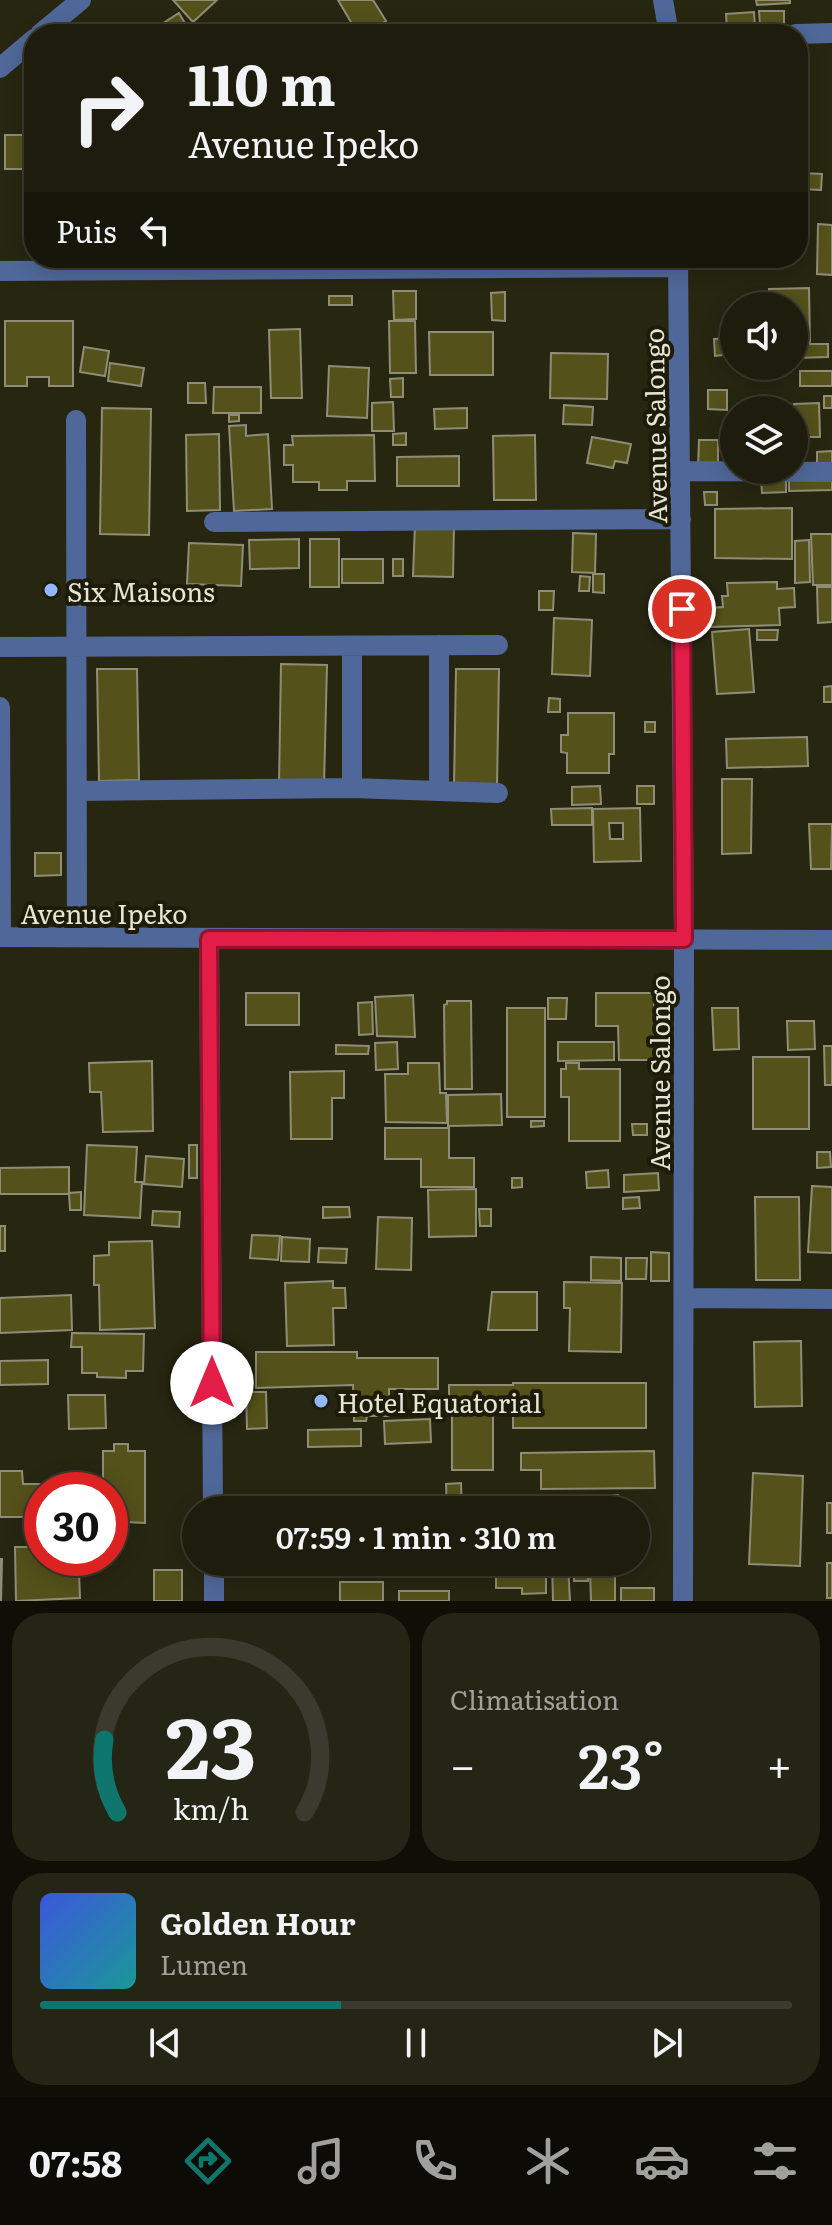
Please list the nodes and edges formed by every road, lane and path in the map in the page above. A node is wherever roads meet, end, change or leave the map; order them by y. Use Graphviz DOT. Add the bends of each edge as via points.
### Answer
graph roads {
  1 [pos="81,0"];
  2 [pos="663,0"];
  3 [pos="52,24"];
  4 [pos="667,24"];
  5 [pos="832,33"];
  6 [pos="808,34"];
  7 [pos="24,48"];
  8 [pos="0,68"];
  9 [pos="226,268"];
  10 [pos="678,268"];
  11 [pos="0,271"];
  12 [pos="76,420"];
  13 [pos="680,471"];
  14 [pos="832,472"];
  15 [pos="681,519"];
  16 [pos="214,522"];
  17 [pos="439,645"];
  18 [pos="498,645"];
  19 [pos="76,646"];
  20 [pos="352,646"];
  21 [pos="0,647"];
  22 [pos="0,707"];
  23 [pos="352,788"];
  24 [pos="77,791"];
  25 [pos="439,791"];
  26 [pos="498,793"];
  27 [pos="1,937"];
  28 [pos="77,937"];
  29 [pos="209,939"];
  30 [pos="684,939"];
  31 [pos="832,940"];
  32 [pos="684,1298"];
  33 [pos="832,1299"];
  34 [pos="213,1496"];
  35 [pos="214,1576"];
  36 [pos="214,1601"];
  37 [pos="683,1601"];
  1 -- 3 [label="street"];
  2 -- 4 [label="street"];
  5 -- 6 [label="street"];
  7 -- 8 [label="street"];
  9 -- 11 [label="street"];
  10 -- 13 [label="street, Avenue Salongo"];
  12 -- 19 [label="street"];
  13 -- 14 [label="street"];
  13 -- 15 [label="street, Avenue Salongo"];
  15 -- 16 [label="street"];
  15 -- 30 [label="street, Avenue Salongo"];
  17 -- 18 [label="street"];
  17 -- 20 [label="street"];
  17 -- 25 [label="street"];
  19 -- 20 [label="street"];
  19 -- 21 [label="street"];
  19 -- 24 [label="street"];
  20 -- 23 [label="street"];
  22 -- 27 [label="street"];
  23 -- 24 [label="street"];
  23 -- 25 [label="street"];
  24 -- 28 [label="street"];
  25 -- 26 [label="street"];
  27 -- 28 [label="street, Avenue Ipeko"];
  28 -- 29 [label="street, Avenue Ipeko"];
  29 -- 30 [label="street, Avenue Ipeko"];
  29 -- 34 [label="street"];
  30 -- 31 [label="street, Avenue Ipeko"];
  30 -- 32 [label="street, Avenue Salongo"];
  32 -- 33 [label="street"];
  32 -- 37 [label="street, Avenue Salongo"];
  35 -- 36 [label="street"];
}
